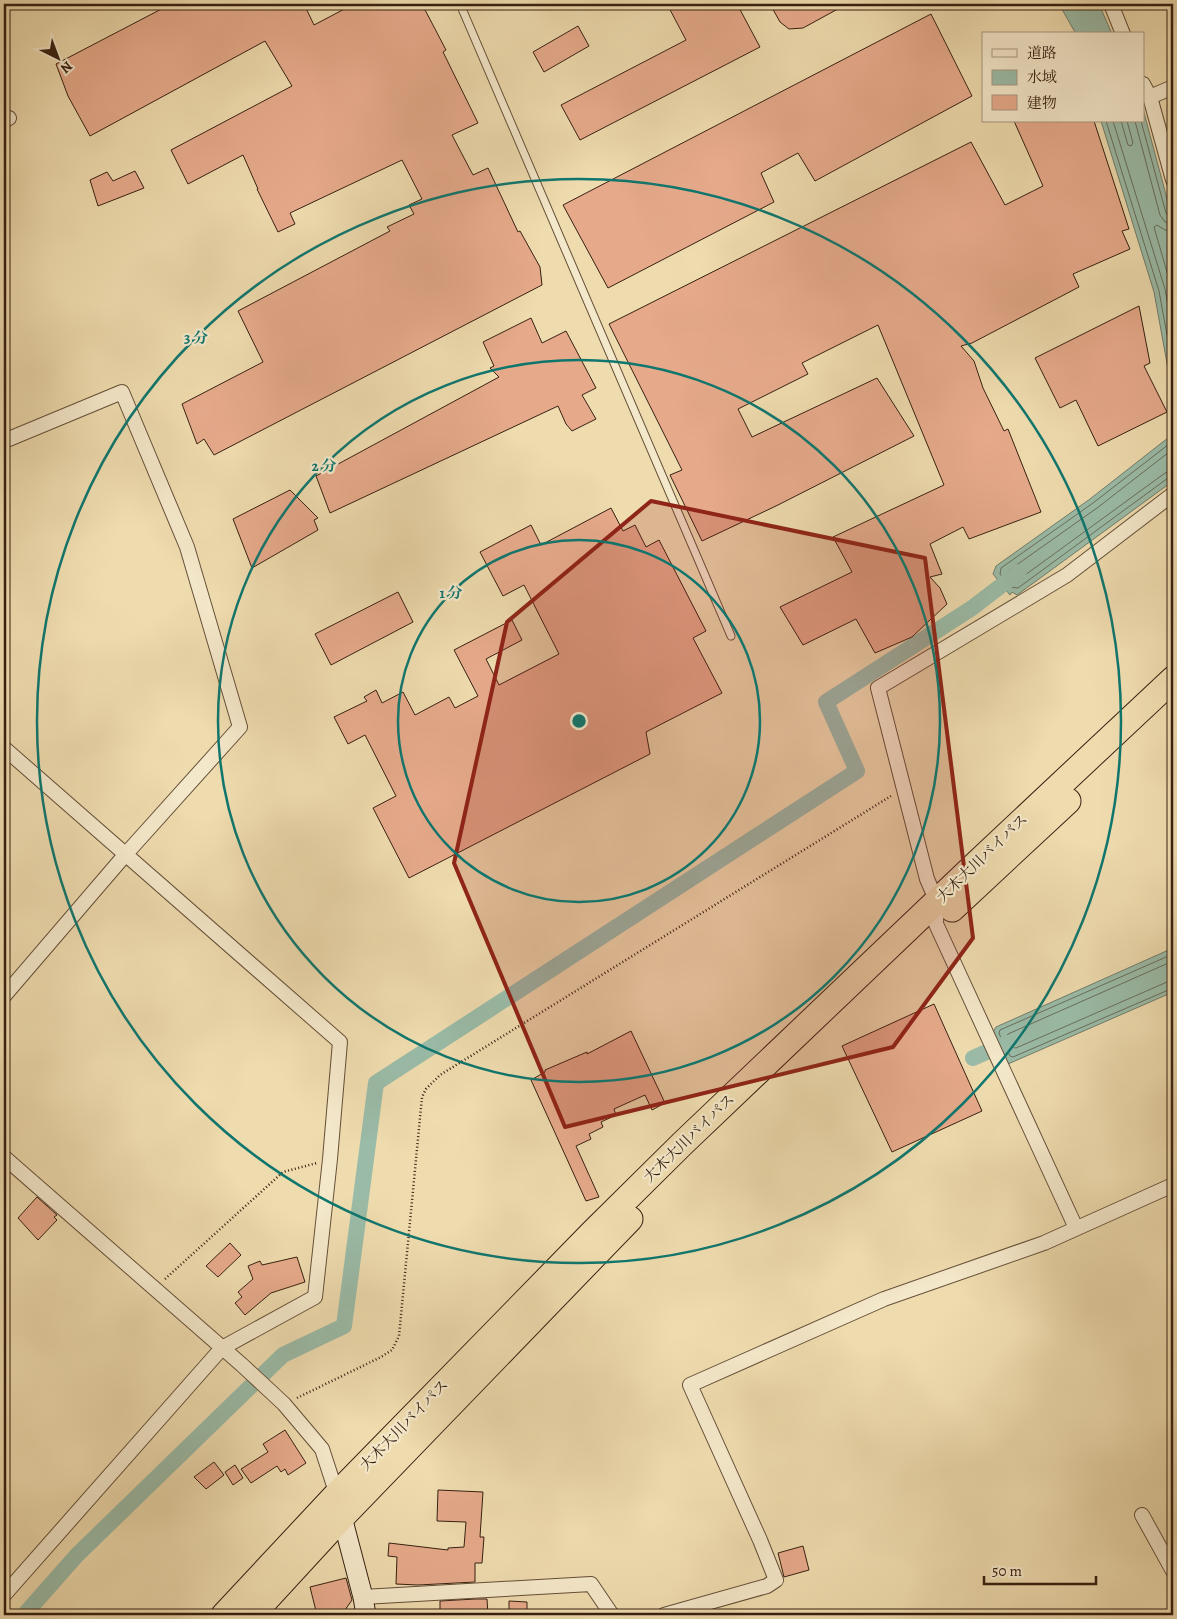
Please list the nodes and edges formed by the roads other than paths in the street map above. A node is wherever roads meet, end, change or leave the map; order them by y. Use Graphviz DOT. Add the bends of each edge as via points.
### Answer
graph roads {
  1 [pos="460,4"];
  2 [pos="1111,4"];
  3 [pos="1122,32"];
  4 [pos="1144,86"];
  5 [pos="1173,87"];
  6 [pos="1150,97"];
  7 [pos="1173,180"];
  8 [pos="4,441"];
  9 [pos="1173,494"];
  10 [pos="731,636"];
  11 [pos="1173,679"];
  12 [pos="1173,701"];
  13 [pos="4,748"];
  14 [pos="125,855"];
  15 [pos="924,923"];
  16 [pos="4,996"];
  17 [pos="4,1157"];
  18 [pos="1173,1185"];
  19 [pos="1076,1228"];
  20 [pos="222,1348"];
  21 [pos="339,1506"];
  22 [pos="1142,1515"];
  23 [pos="1173,1571"];
  24 [pos="4,1595"];
  25 [pos="365,1606"];
  26 [pos="224,1615"];
  27 [pos="252,1615"];
  28 [pos="612,1615"];
  29 [pos="664,1615"];
  1 -- 10 [label="lane"];
  2 -- 3 [label="street"];
  4 -- 6 [label="street"];
  5 -- 6 [label="street"];
  6 -- 7 [label="street"];
  8 -- 14 [label="street" via="122,392 188,547 240,727"];
  9 -- 15 [label="street" via="1067,575 878,688 927,879"];
  11 -- 15 [label="highway, 大木大川バイパス" via="978,860"];
  12 -- 15 [label="highway, 大木大川バイパス" via="990,875"];
  13 -- 14 [label="street"];
  14 -- 16 [label="street"];
  14 -- 20 [label="street" via="340,1042 315,1297"];
  15 -- 19 [label="street"];
  15 -- 21 [label="highway, 大木大川バイパス"];
  17 -- 20 [label="street"];
  18 -- 19 [label="street"];
  19 -- 29 [label="street" via="1044,1243 884,1299 690,1385 776,1580 767,1586"];
  20 -- 21 [label="street" via="284,1404 322,1450"];
  20 -- 24 [label="street"];
  21 -- 25 [label="street"];
  21 -- 26 [label="highway, 大木大川バイパス"];
  21 -- 27 [label="highway, 大木大川バイパス"];
  22 -- 23 [label="street"];
  25 -- 28 [label="street" via="591,1584"];
}
